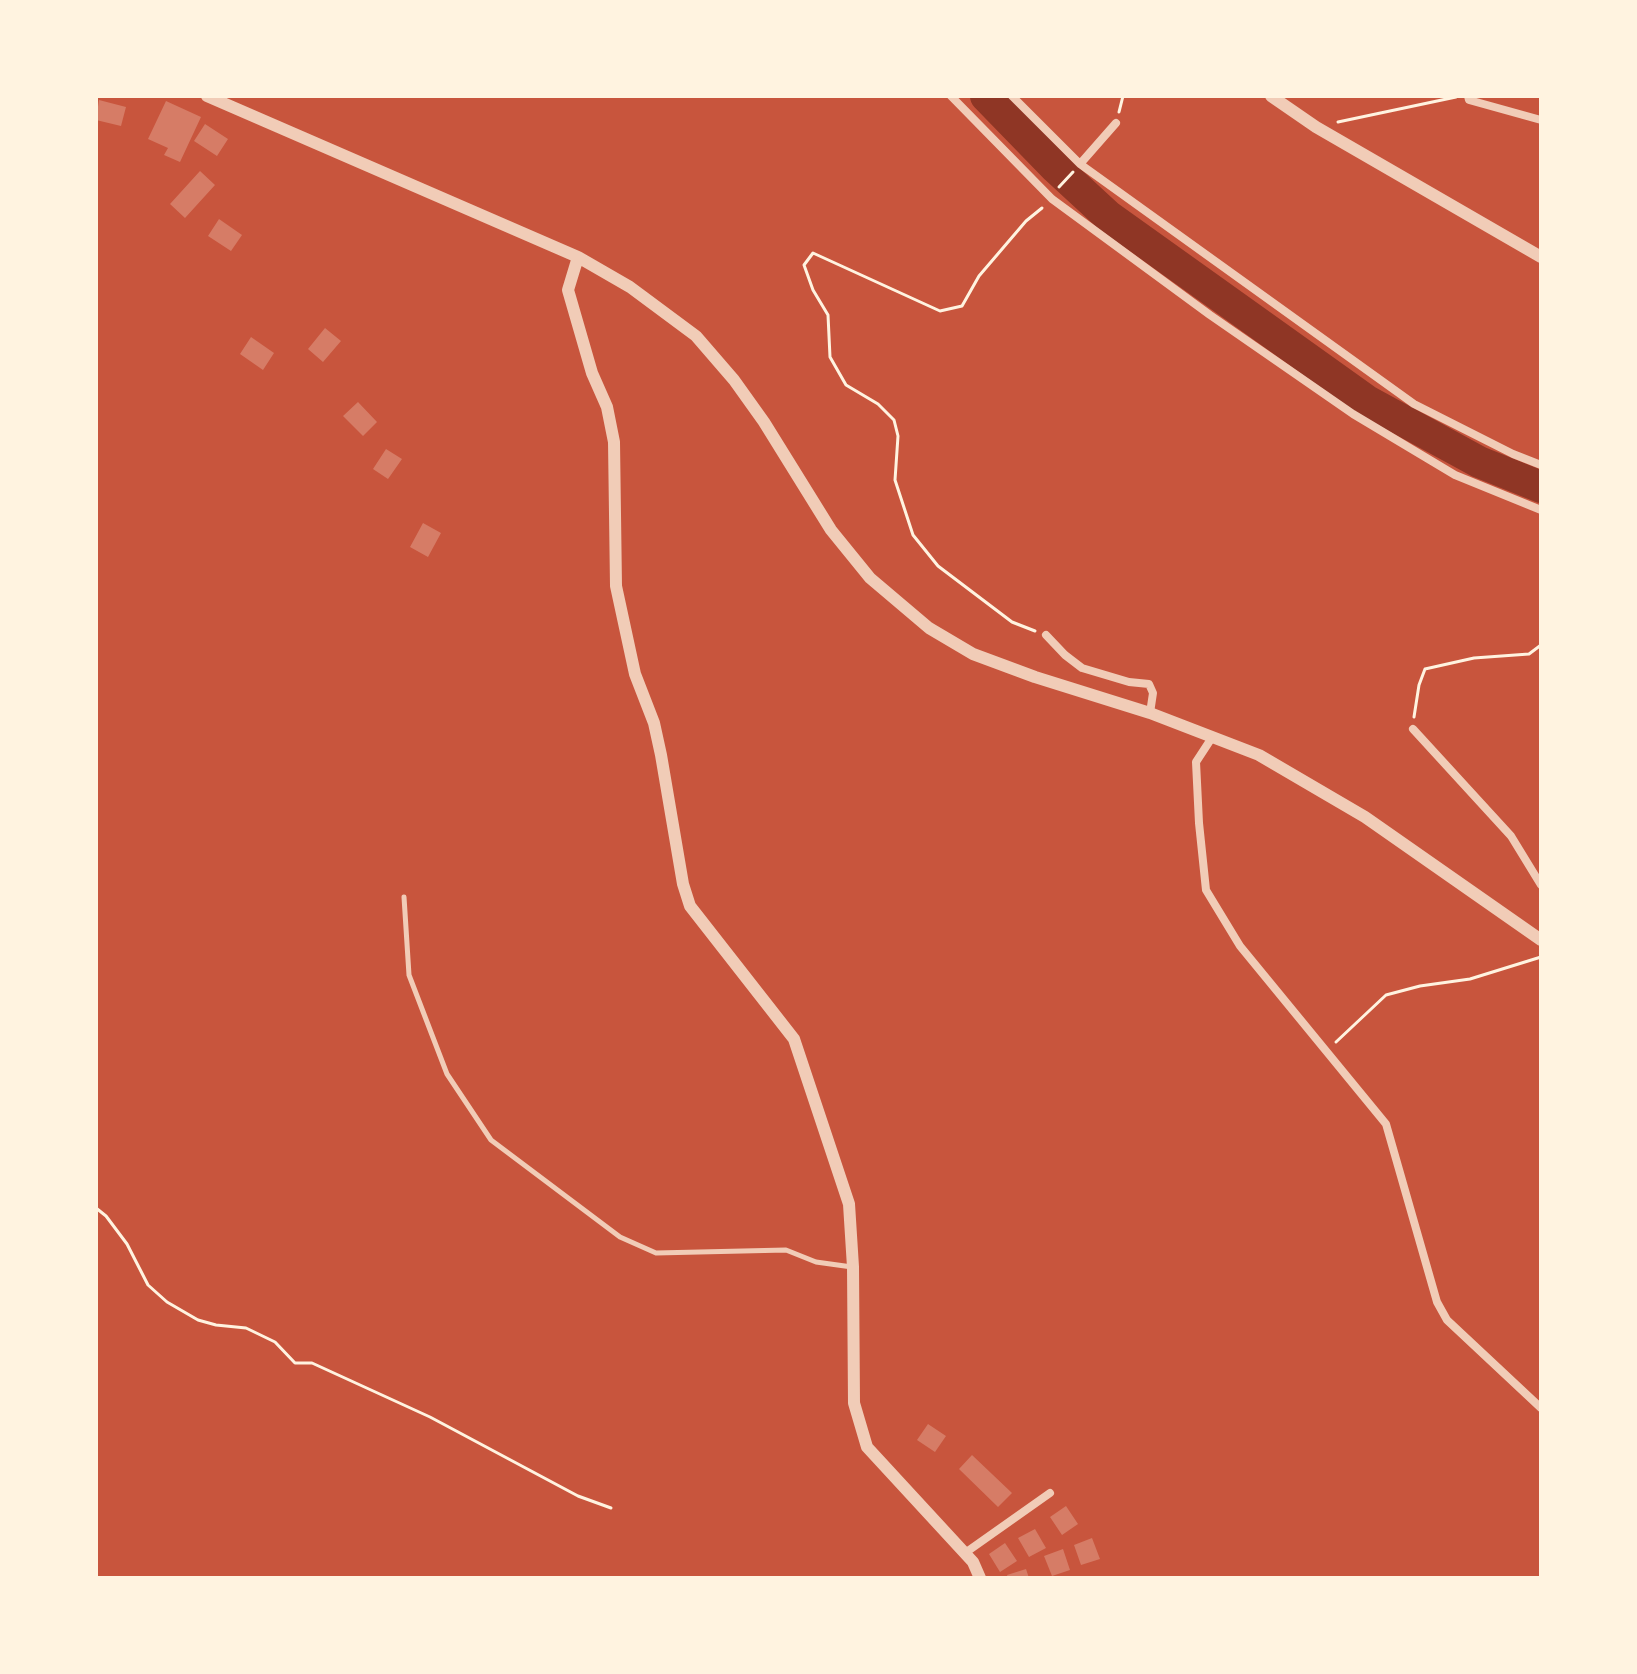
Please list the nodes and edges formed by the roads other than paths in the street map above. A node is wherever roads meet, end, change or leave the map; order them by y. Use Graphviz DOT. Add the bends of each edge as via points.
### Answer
graph roads {
  1 [pos="207,96"];
  2 [pos="951,96"];
  3 [pos="1012,96"];
  4 [pos="1271,96"];
  5 [pos="1468,96"];
  6 [pos="1541,120"];
  7 [pos="1116,123"];
  8 [pos="1080,164"];
  9 [pos="578,257"];
  10 [pos="1541,257"];
  11 [pos="1541,465"];
  12 [pos="1541,510"];
  13 [pos="1046,635"];
  14 [pos="1150,713"];
  15 [pos="1413,729"];
  16 [pos="1213,736"];
  17 [pos="1541,885"];
  18 [pos="404,897"];
  19 [pos="1541,940"];
  20 [pos="853,1267"];
  21 [pos="1541,1408"];
  22 [pos="1050,1493"];
  23 [pos="965,1553"];
  24 [pos="980,1578"];
  1 -- 9 [label="street"];
  2 -- 12 [label="street" via="1052,199 1210,315 1353,414 1455,475"];
  3 -- 8 [label="street"];
  4 -- 10 [label="street"];
  5 -- 6 [label="street"];
  7 -- 8 [label="street"];
  8 -- 11 [label="street" via="1414,404"];
  9 -- 14 [label="street" via="696,336 764,422 831,530 870,578 929,628 973,654"];
  9 -- 20 [label="street" via="568,290 614,442 616,586 635,674 659,745 683,884 690,906 794,1039 849,1204"];
  13 -- 14 [label="street" via="1082,668 1149,684"];
  14 -- 16 [label="street"];
  15 -- 17 [label="street" via="1511,836"];
  16 -- 19 [label="street" via="1259,755 1365,817"];
  16 -- 21 [label="street" via="1196,762 1206,890 1240,946 1386,1124 1437,1302 1447,1320"];
  18 -- 20 [label="lane" via="409,975 447,1074 491,1140 620,1237 656,1253 786,1250 816,1262"];
  20 -- 23 [label="street" via="854,1403 867,1447"];
  22 -- 23 [label="street"];
  23 -- 24 [label="street"];
}
